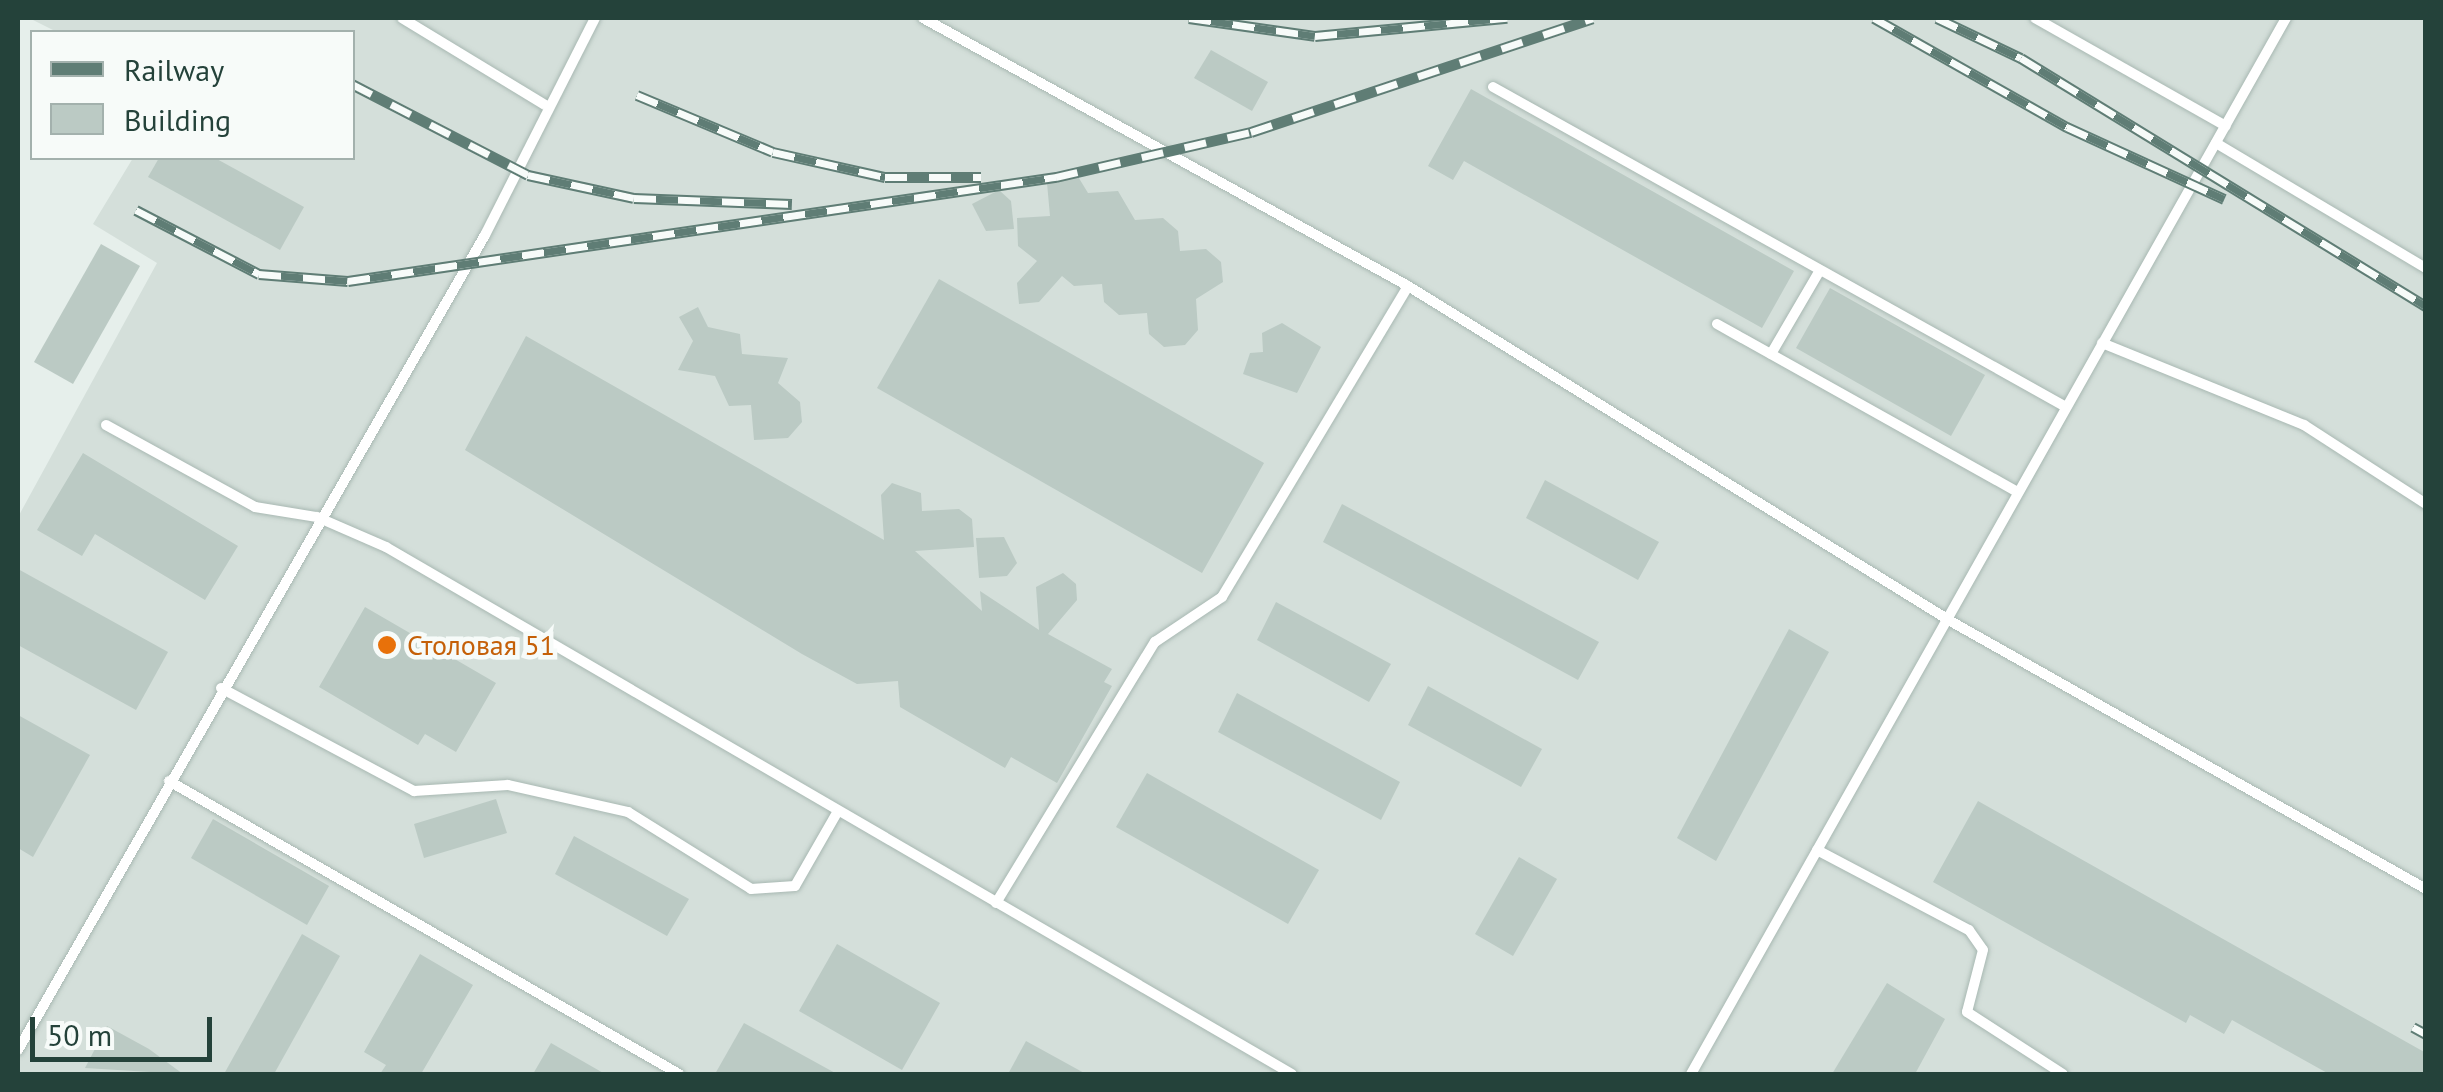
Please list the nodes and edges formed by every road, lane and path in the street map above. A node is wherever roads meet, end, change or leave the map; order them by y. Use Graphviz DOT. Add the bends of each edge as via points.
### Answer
graph roads {
  1 [pos="402,18"];
  2 [pos="595,18"];
  3 [pos="923,18"];
  4 [pos="2035,18"];
  5 [pos="2286,18"];
  6 [pos="1494,88"];
  7 [pos="545,104"];
  8 [pos="2226,126"];
  9 [pos="2216,143"];
  10 [pos="2426,268"];
  11 [pos="1820,270"];
  12 [pos="1408,286"];
  13 [pos="1718,324"];
  14 [pos="2102,343"];
  15 [pos="1771,354"];
  16 [pos="2066,407"];
  17 [pos="106,425"];
  18 [pos="2018,492"];
  19 [pos="2426,504"];
  20 [pos="317,517"];
  21 [pos="1952,622"];
  22 [pos="221,688"];
  23 [pos="169,780"];
  24 [pos="838,811"];
  25 [pos="1817,850"];
  26 [pos="2426,889"];
  27 [pos="996,903"];
  28 [pos="18,1050"];
  29 [pos="680,1074"];
  30 [pos="1292,1074"];
  31 [pos="1691,1074"];
  32 [pos="2063,1074"];
  1 -- 7 [label="lane"];
  2 -- 7 [label="lane"];
  3 -- 12 [label="lane"];
  4 -- 8 [label="lane"];
  5 -- 8 [label="lane"];
  6 -- 11 [label="lane"];
  7 -- 20 [label="lane" via="485,235"];
  8 -- 9 [label="lane"];
  9 -- 10 [label="lane"];
  9 -- 14 [label="lane"];
  11 -- 15 [label="lane"];
  11 -- 16 [label="lane"];
  12 -- 21 [label="lane"];
  12 -- 27 [label="lane" via="1222,597 1155,642"];
  13 -- 15 [label="lane"];
  14 -- 16 [label="lane"];
  14 -- 19 [label="lane" via="2304,425"];
  15 -- 18 [label="lane"];
  16 -- 18 [label="lane"];
  17 -- 20 [label="lane" via="255,508"];
  18 -- 21 [label="lane"];
  20 -- 22 [label="lane"];
  20 -- 24 [label="lane" via="386,547"];
  21 -- 25 [label="lane"];
  21 -- 26 [label="lane"];
  22 -- 23 [label="lane"];
  22 -- 24 [label="lane" via="414,791 508,786 628,812 751,889 795,886"];
  23 -- 28 [label="lane"];
  23 -- 29 [label="lane"];
  24 -- 27 [label="lane"];
  25 -- 31 [label="lane"];
  25 -- 32 [label="lane" via="1969,930 1983,950 1967,1012"];
  27 -- 30 [label="lane"];
}
